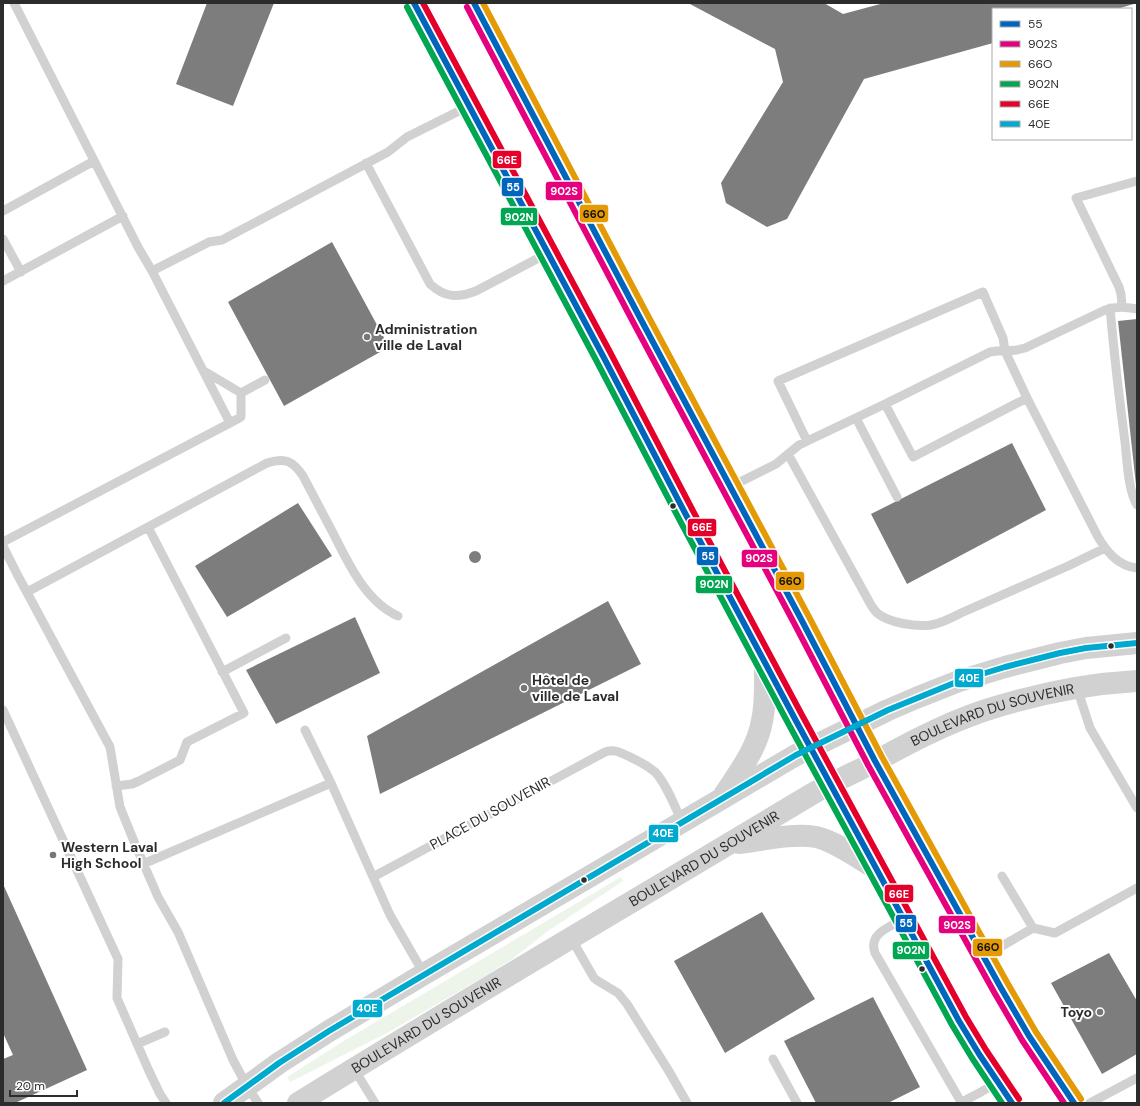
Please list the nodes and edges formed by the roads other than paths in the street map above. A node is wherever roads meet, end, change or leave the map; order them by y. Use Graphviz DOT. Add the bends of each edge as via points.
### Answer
graph roads {
  1 [pos="14,3"];
  2 [pos="414,3"];
  3 [pos="474,3"];
  4 [pos="469,106"];
  5 [pos="94,161"];
  6 [pos="366,163"];
  7 [pos="1137,181"];
  8 [pos="3,211"];
  9 [pos="123,216"];
  10 [pos="3,239"];
  11 [pos="548,253"];
  12 [pos="152,271"];
  13 [pos="21,272"];
  14 [pos="3,281"];
  15 [pos="1122,306"];
  16 [pos="1110,308"];
  17 [pos="1137,309"];
  18 [pos="1005,351"];
  19 [pos="204,371"];
  20 [pos="265,380"];
  21 [pos="241,393"];
  22 [pos="1027,398"];
  23 [pos="885,404"];
  24 [pos="856,418"];
  25 [pos="230,423"];
  26 [pos="807,441"];
  27 [pos="788,454"];
  28 [pos="730,487"];
  29 [pos="897,497"];
  30 [pos="1137,505"];
  31 [pos="148,527"];
  32 [pos="3,542"];
  33 [pos="3,546"];
  34 [pos="1105,548"];
  35 [pos="1137,568"];
  36 [pos="27,592"];
  37 [pos="398,616"];
  38 [pos="286,638"];
  39 [pos="1137,643"];
  40 [pos="765,663"];
  41 [pos="222,672"];
  42 [pos="1137,682"];
  43 [pos="1078,688"];
  44 [pos="3,710"];
  45 [pos="856,726"];
  46 [pos="305,730"];
  47 [pos="810,748"];
  48 [pos="875,761"];
  49 [pos="331,783"];
  50 [pos="831,785"];
  51 [pos="116,786"];
  52 [pos="723,798"];
  53 [pos="1137,808"];
  54 [pos="682,822"];
  55 [pos="728,845"];
  56 [pos="143,864"];
  57 [pos="877,870"];
  58 [pos="1002,876"];
  59 [pos="373,877"];
  60 [pos="1137,888"];
  61 [pos="904,919"];
  62 [pos="1033,928"];
  63 [pos="571,938"];
  64 [pos="983,957"];
  65 [pos="424,974"];
  66 [pos="165,1032"];
  67 [pos="137,1044"];
  68 [pos="773,1059"];
  69 [pos="354,1069"];
  70 [pos="1137,1078"];
  71 [pos="997,1082"];
  72 [pos="253,1095"];
  73 [pos="229,1102"];
  74 [pos="960,1102"];
  75 [pos="166,1103"];
  76 [pos="298,1103"];
  77 [pos="375,1103"];
  78 [pos="687,1103"];
  79 [pos="797,1103"];
  80 [pos="1012,1103"];
  81 [pos="1074,1103"];
  82 [pos="1090,1103"];
  1 -- 5 [label="lane"];
  2 -- 4 [label="street"];
  3 -- 28 [label="street"];
  4 -- 6 [label="lane" via="407,137 388,152"];
  4 -- 11 [label="street"];
  5 -- 8 [label="lane"];
  5 -- 9 [label="lane"];
  6 -- 11 [label="lane" via="427,280 437,291 445,295 469,294"];
  6 -- 12 [label="lane" via="222,240 209,242"];
  7 -- 15 [label="lane" via="1076,198 1119,287"];
  9 -- 12 [label="lane"];
  9 -- 13 [label="lane"];
  10 -- 13 [label="lane"];
  11 -- 40 [label="street"];
  12 -- 19 [label="lane"];
  13 -- 14 [label="lane"];
  15 -- 16 [label="lane"];
  15 -- 17 [label="lane"];
  16 -- 18 [label="lane" via="1025,348"];
  16 -- 30 [label="lane" via="1127,463 1132,494"];
  18 -- 22 [label="lane"];
  18 -- 23 [label="lane" via="990,352"];
  18 -- 26 [label="lane" via="1003,338 983,292 778,381"];
  19 -- 21 [label="lane"];
  19 -- 25 [label="lane"];
  20 -- 21 [label="lane"];
  21 -- 25 [label="lane" via="241,417"];
  22 -- 23 [label="lane" via="913,457"];
  22 -- 34 [label="lane"];
  23 -- 24 [label="lane"];
  24 -- 26 [label="lane"];
  24 -- 29 [label="lane"];
  25 -- 32 [label="lane"];
  26 -- 27 [label="lane"];
  27 -- 28 [label="lane" via="776,464"];
  27 -- 34 [label="lane" via="871,605 883,617 896,622 932,625 946,621"];
  28 -- 45 [label="street"];
  31 -- 36 [label="lane"];
  31 -- 37 [label="lane" via="267,463 282,460 290,462 303,476 350,567 379,604"];
  31 -- 41 [label="lane"];
  33 -- 36 [label="lane"];
  34 -- 35 [label="lane" via="1122,564"];
  36 -- 51 [label="lane" via="110,747"];
  38 -- 41 [label="lane"];
  39 -- 45 [label="street" via="1086,648 981,674 916,698"];
  40 -- 47 [label="street"];
  40 -- 52 [label="street" via="765,701 760,729 754,746"];
  41 -- 51 [label="lane" via="244,713 187,742 180,760 132,784"];
  42 -- 43 [label="street, BOULEVARD DU SOUVENIR"];
  43 -- 48 [label="street, BOULEVARD DU SOUVENIR" via="982,711 915,740"];
  43 -- 53 [label="lane" via="1090,728"];
  44 -- 67 [label="lane" via="118,959 117,998"];
  45 -- 47 [label="street"];
  45 -- 48 [label="street"];
  46 -- 49 [label="lane"];
  47 -- 50 [label="street"];
  47 -- 52 [label="street"];
  48 -- 50 [label="street, BOULEVARD DU SOUVENIR"];
  48 -- 64 [label="street"];
  49 -- 56 [label="lane"];
  49 -- 59 [label="lane"];
  50 -- 55 [label="street, BOULEVARD DU SOUVENIR"];
  50 -- 57 [label="street"];
  51 -- 56 [label="lane" via="120,807"];
  52 -- 54 [label="street"];
  54 -- 59 [label="lane, PLACE DU SOUVENIR" via="655,772 618,751 611,750"];
  54 -- 65 [label="street"];
  55 -- 57 [label="street" via="785,837 817,837"];
  55 -- 63 [label="street, BOULEVARD DU SOUVENIR"];
  56 -- 72 [label="lane" via="178,932 231,1055"];
  57 -- 61 [label="street"];
  58 -- 62 [label="lane"];
  59 -- 65 [label="lane" via="390,915"];
  60 -- 62 [label="lane" via="1055,933"];
  61 -- 71 [label="street" via="966,1033"];
  61 -- 74 [label="lane" via="879,934 874,940 874,949"];
  62 -- 64 [label="lane"];
  63 -- 69 [label="street, BOULEVARD DU SOUVENIR"];
  63 -- 78 [label="lane" via="594,978 618,993 633,1012"];
  64 -- 81 [label="street" via="1029,1036"];
  65 -- 72 [label="street" via="279,1063"];
  66 -- 67 [label="lane"];
  67 -- 75 [label="lane"];
  68 -- 79 [label="lane"];
  69 -- 76 [label="street, BOULEVARD DU SOUVENIR"];
  69 -- 77 [label="lane"];
  70 -- 82 [label="lane"];
  71 -- 74 [label="lane"];
  71 -- 80 [label="street"];
  72 -- 73 [label="street"];
}
